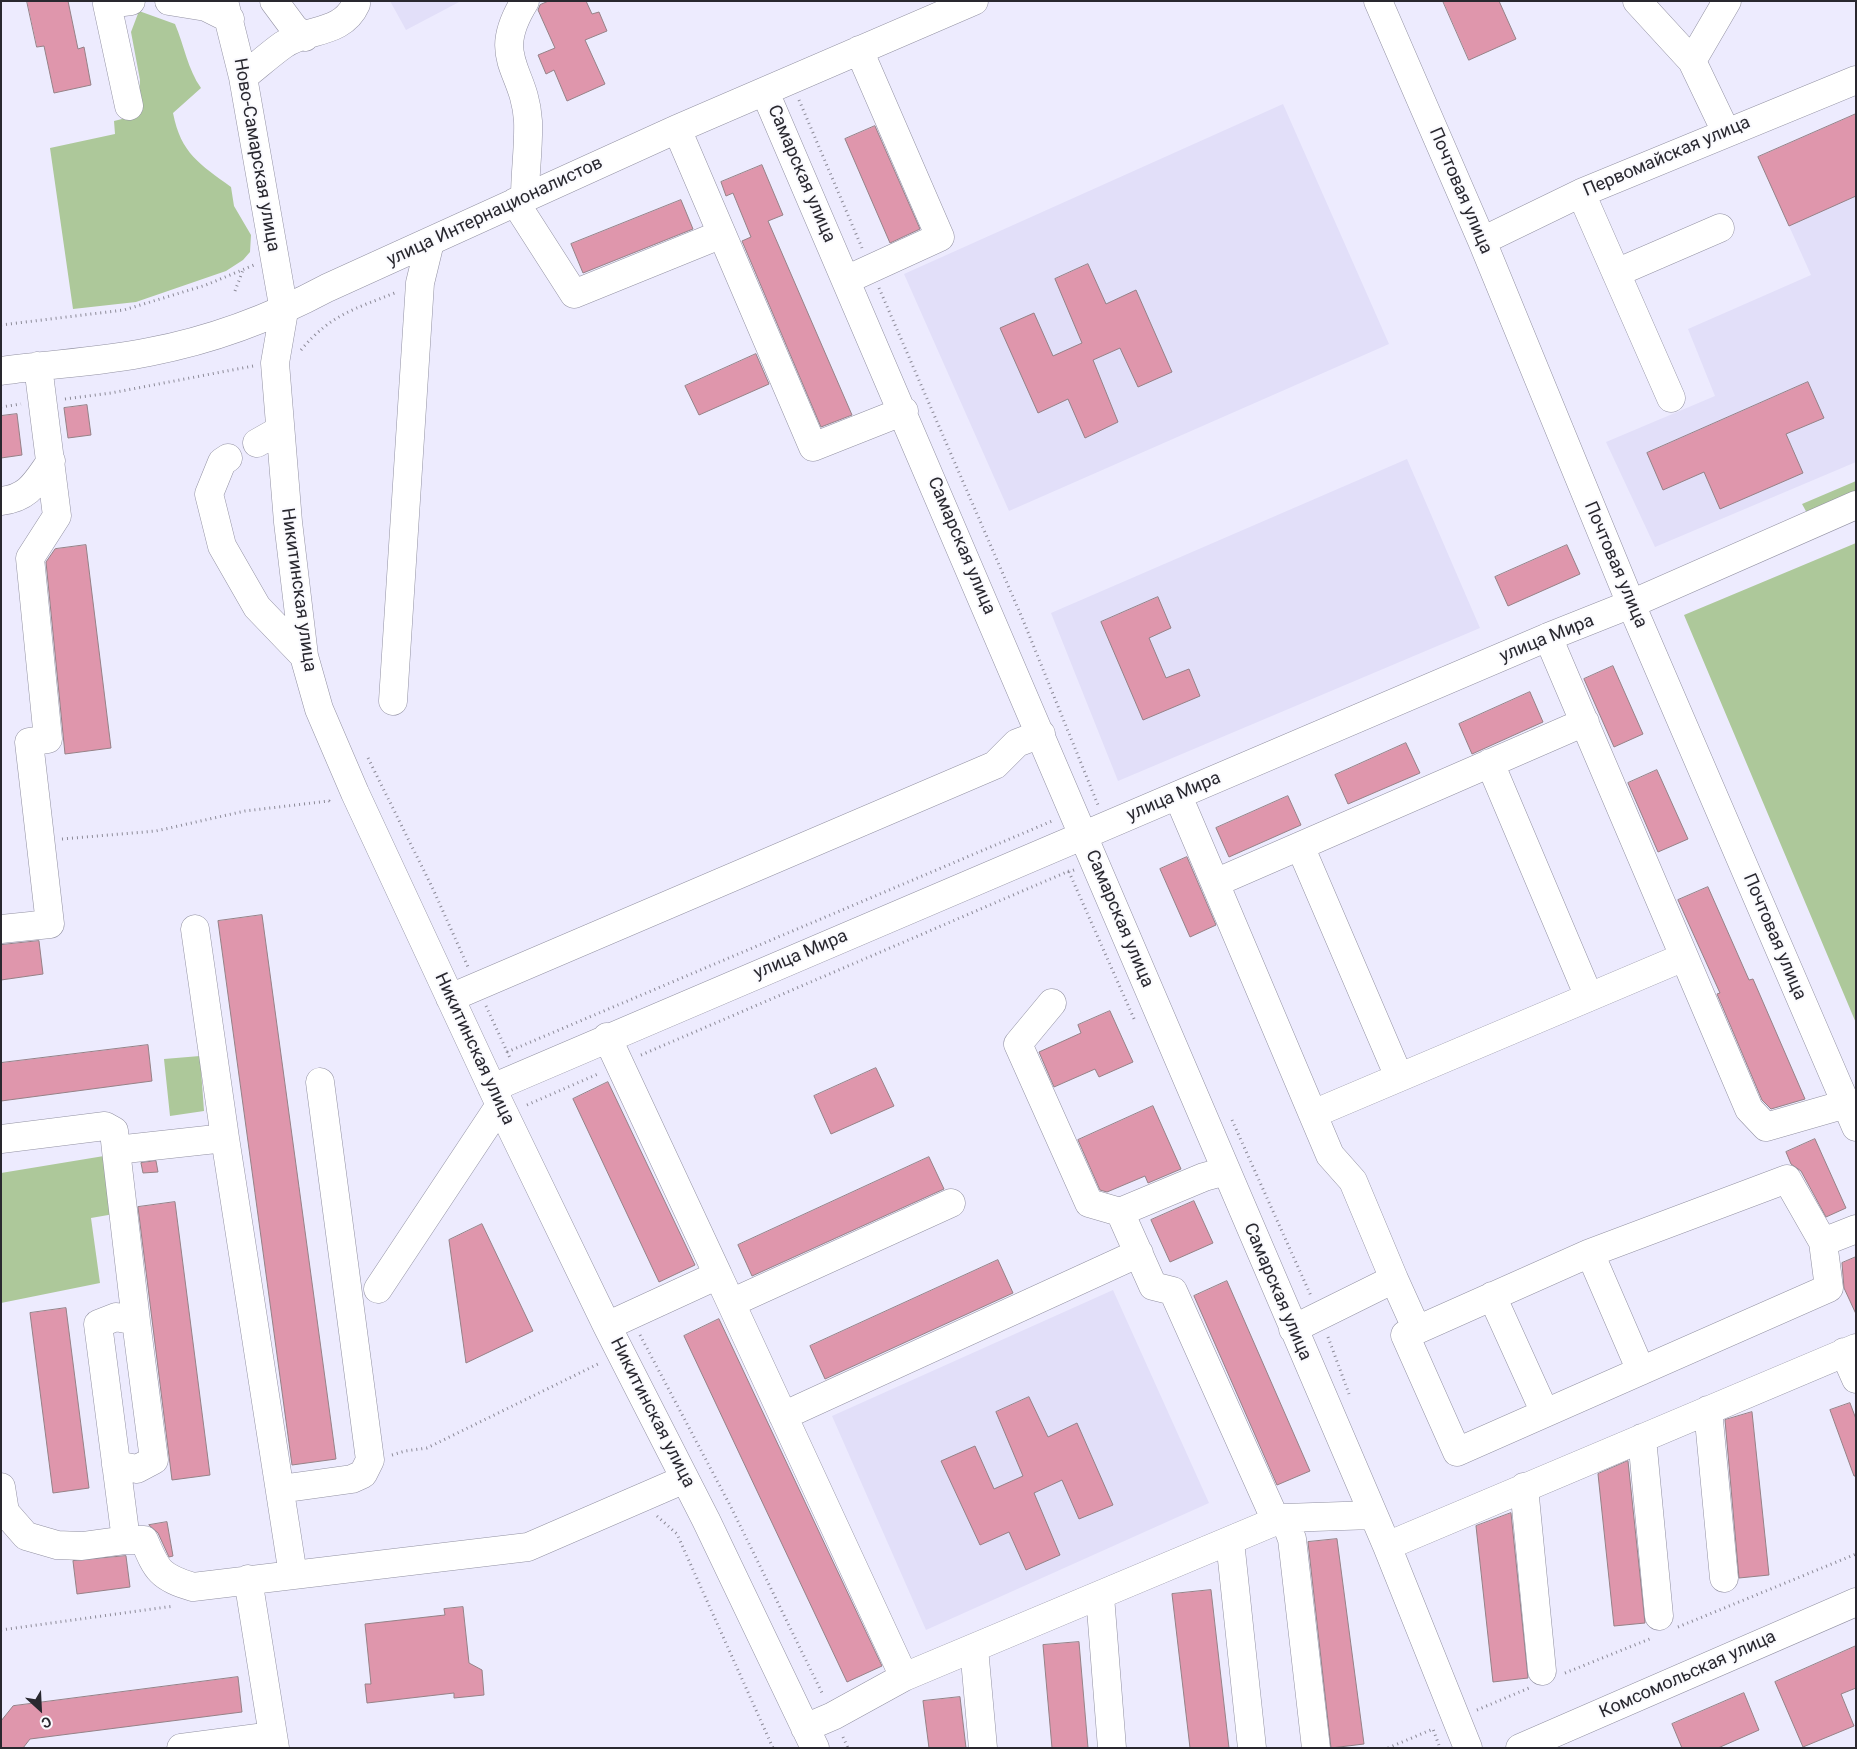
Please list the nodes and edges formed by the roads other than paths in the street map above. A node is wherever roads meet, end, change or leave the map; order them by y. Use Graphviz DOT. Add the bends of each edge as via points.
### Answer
graph roads {
  1 [pos="131,1"];
  2 [pos="169,1"];
  3 [pos="274,1"];
  4 [pos="524,1"];
  5 [pos="974,1"];
  6 [pos="1378,1"];
  7 [pos="1637,1"];
  8 [pos="1727,1"];
  9 [pos="356,4"];
  10 [pos="227,10"];
  11 [pos="305,37"];
  12 [pos="859,50"];
  13 [pos="1692,61"];
  14 [pos="243,77"];
  15 [pos="1856,80"];
  16 [pos="765,92"];
  17 [pos="129,106"];
  18 [pos="677,129"];
  19 [pos="1726,132"];
  20 [pos="1581,193"];
  21 [pos="520,200"];
  22 [pos="1720,228"];
  23 [pos="722,234"];
  24 [pos="1482,241"];
  25 [pos="430,242"];
  26 [pos="1616,273"];
  27 [pos="846,280"];
  28 [pos="284,311"];
  29 [pos="38,366"];
  30 [pos="1,371"];
  31 [pos="1671,398"];
  32 [pos="904,410"];
  33 [pos="280,430"];
  34 [pos="256,443"];
  35 [pos="228,458"];
  36 [pos="51,461"];
  37 [pos="1,501"];
  38 [pos="1856,505"];
  39 [pos="1631,604"];
  40 [pos="1548,637"];
  41 [pos="304,656"];
  42 [pos="393,701"];
  43 [pos="1585,722"];
  44 [pos="1041,734"];
  45 [pos="1490,763"];
  46 [pos="1178,796"];
  47 [pos="1084,836"];
  48 [pos="1300,846"];
  49 [pos="1215,883"];
  50 [pos="1,929"];
  51 [pos="195,929"];
  52 [pos="1684,957"];
  53 [pos="1589,997"];
  54 [pos="450,998"];
  55 [pos="1052,1002"];
  56 [pos="607,1037"];
  57 [pos="1399,1077"];
  58 [pos="320,1082"];
  59 [pos="505,1097"];
  60 [pos="1313,1114"];
  61 [pos="1851,1115"];
  62 [pos="224,1138"];
  63 [pos="1,1139"];
  64 [pos="116,1150"];
  65 [pos="1226,1171"];
  66 [pos="951,1203"];
  67 [pos="1120,1212"];
  68 [pos="1856,1229"];
  69 [pos="1823,1242"];
  70 [pos="1138,1253"];
  71 [pos="1590,1253"];
  72 [pos="718,1275"];
  73 [pos="1394,1279"];
  74 [pos="378,1289"];
  75 [pos="1492,1296"];
  76 [pos="731,1303"];
  77 [pos="136,1320"];
  78 [pos="619,1321"];
  79 [pos="1293,1329"];
  80 [pos="1417,1330"];
  81 [pos="1850,1350"];
  82 [pos="1641,1371"];
  83 [pos="1856,1379"];
  84 [pos="1708,1410"];
  85 [pos="1545,1414"];
  86 [pos="783,1416"];
  87 [pos="1642,1438"];
  88 [pos="116,1465"];
  89 [pos="685,1479"];
  90 [pos="1,1487"];
  91 [pos="1524,1488"];
  92 [pos="280,1489"];
  93 [pos="1373,1515"];
  94 [pos="1280,1519"];
  95 [pos="126,1540"];
  96 [pos="1230,1541"];
  97 [pos="1387,1546"];
  98 [pos="293,1575"];
  99 [pos="1724,1578"];
  100 [pos="248,1580"];
  101 [pos="1100,1596"];
  102 [pos="1856,1602"];
  103 [pos="1660,1616"];
  104 [pos="974,1648"];
  105 [pos="1542,1671"];
  106 [pos="904,1677"];
  107 [pos="810,1738"];
  108 [pos="274,1742"];
  109 [pos="181,1748"];
  110 [pos="983,1748"];
  111 [pos="1112,1748"];
  112 [pos="1252,1748"];
  113 [pos="1316,1748"];
  114 [pos="1468,1748"];
  115 [pos="1520,1748"];
  1 -- 17 [label="street" via="107,4"];
  2 -- 10 [label="street"];
  3 -- 11 [label="street"];
  4 -- 21 [label="street" via="515,16 507,48 525,99 528,122"];
  5 -- 12 [label="street, улица Интернационалистов"];
  6 -- 24 [label="street, Почтовая улица"];
  7 -- 13 [label="street"];
  8 -- 13 [label="street"];
  9 -- 11 [label="street" via="351,14 329,30"];
  10 -- 14 [label="street, Ново-Самарская улица"];
  11 -- 14 [label="street" via="284,44"];
  12 -- 16 [label="street, улица Интернационалистов"];
  12 -- 27 [label="street" via="940,238"];
  13 -- 19 [label="street"];
  14 -- 28 [label="street, Ново-Самарская улица"];
  15 -- 19 [label="street, Первомайская улица"];
  16 -- 18 [label="street, улица Интернационалистов"];
  16 -- 27 [label="street, Самарская улица"];
  18 -- 21 [label="street, улица Интернационалистов"];
  18 -- 23 [label="street"];
  19 -- 20 [label="street, Первомайская улица"];
  20 -- 24 [label="street, Первомайская улица"];
  20 -- 26 [label="street"];
  21 -- 23 [label="street" via="574,294"];
  21 -- 25 [label="street, улица Интернационалистов"];
  22 -- 26 [label="street"];
  23 -- 32 [label="street" via="813,447"];
  24 -- 39 [label="street, Почтовая улица"];
  25 -- 28 [label="street, улица Интернационалистов"];
  25 -- 42 [label="street" via="420,283"];
  26 -- 31 [label="street"];
  27 -- 32 [label="street, Самарская улица"];
  28 -- 29 [label="street, улица Интернационалистов" via="245,326 148,352"];
  28 -- 33 [label="street, Никитинская улица" via="275,363"];
  29 -- 30 [label="street, улица Интернационалистов"];
  29 -- 36 [label="street"];
  32 -- 44 [label="street, Самарская улица"];
  33 -- 34 [label="street"];
  33 -- 41 [label="street, Никитинская улица"];
  35 -- 41 [label="street" via="222,462 209,494 222,546 257,607"];
  36 -- 37 [label="street" via="32,488 12,500"];
  36 -- 50 [label="street" via="57,516 30,558 48,739 29,742 50,924"];
  38 -- 39 [label="street, улица Мира"];
  39 -- 40 [label="street, улица Мира"];
  39 -- 61 [label="street, Почтовая улица"];
  40 -- 43 [label="street"];
  40 -- 46 [label="street, улица Мира"];
  41 -- 54 [label="street, Никитинская улица" via="319,709"];
  43 -- 45 [label="street"];
  43 -- 52 [label="street"];
  44 -- 47 [label="street, Самарская улица"];
  44 -- 54 [label="street" via="1017,743 995,765"];
  45 -- 48 [label="street"];
  45 -- 53 [label="street"];
  46 -- 47 [label="street, улица Мира"];
  46 -- 49 [label="street"];
  47 -- 56 [label="street, улица Мира"];
  47 -- 65 [label="street, Самарская улица"];
  48 -- 49 [label="street"];
  48 -- 57 [label="street"];
  49 -- 60 [label="street"];
  51 -- 62 [label="street"];
  52 -- 53 [label="street"];
  52 -- 61 [label="street" via="1749,1110 1766,1127"];
  53 -- 57 [label="street"];
  54 -- 59 [label="street, Никитинская улица"];
  55 -- 67 [label="street" via="1018,1044 1089,1203"];
  56 -- 59 [label="street, улица Мира"];
  56 -- 72 [label="street"];
  57 -- 60 [label="street"];
  58 -- 92 [label="street" via="369,1462 363,1474 352,1479"];
  59 -- 74 [label="street"];
  59 -- 78 [label="street, Никитинская улица"];
  60 -- 73 [label="street" via="1330,1155 1353,1181"];
  62 -- 64 [label="street"];
  62 -- 92 [label="street"];
  63 -- 64 [label="street" via="105,1126 114,1131"];
  64 -- 77 [label="street"];
  65 -- 67 [label="street"];
  65 -- 79 [label="street, Самарская улица"];
  66 -- 76 [label="street"];
  67 -- 70 [label="street"];
  68 -- 69 [label="street"];
  69 -- 71 [label="street" via="1787,1180"];
  69 -- 82 [label="street" via="1829,1288"];
  70 -- 86 [label="street"];
  70 -- 94 [label="street" via="1153,1286 1172,1291"];
  71 -- 75 [label="street"];
  71 -- 82 [label="street"];
  72 -- 76 [label="street"];
  72 -- 78 [label="street"];
  73 -- 79 [label="street"];
  73 -- 80 [label="street"];
  75 -- 80 [label="street"];
  75 -- 85 [label="street"];
  76 -- 86 [label="street"];
  77 -- 88 [label="street" via="116,1317 98,1324"];
  77 -- 88 [label="street" via="154,1460 137,1469"];
  78 -- 89 [label="street, Никитинская улица" via="621,1353"];
  79 -- 93 [label="street, Самарская улица"];
  80 -- 85 [label="street" via="1405,1335 1457,1452"];
  81 -- 83 [label="street"];
  81 -- 84 [label="street"];
  82 -- 85 [label="street"];
  84 -- 87 [label="street"];
  84 -- 99 [label="street"];
  86 -- 106 [label="street"];
  87 -- 91 [label="street"];
  87 -- 103 [label="street"];
  88 -- 95 [label="street"];
  89 -- 98 [label="street" via="528,1547"];
  89 -- 107 [label="street, Никитинская улица"];
  90 -- 95 [label="street" via="5,1512 26,1536 57,1545 82,1546"];
  91 -- 97 [label="street"];
  91 -- 105 [label="street"];
  92 -- 98 [label="street"];
  93 -- 94 [label="street"];
  93 -- 97 [label="street, Самарская улица"];
  94 -- 96 [label="street"];
  94 -- 113 [label="street" via="1292,1539"];
  95 -- 100 [label="street" via="144,1540 153,1563 170,1580 193,1587"];
  96 -- 101 [label="street"];
  96 -- 112 [label="street"];
  97 -- 114 [label="street, Самарская улица"];
  98 -- 100 [label="street"];
  100 -- 108 [label="street"];
  101 -- 104 [label="street"];
  101 -- 111 [label="street"];
  102 -- 115 [label="street, Комсомольская улица"];
  104 -- 106 [label="street"];
  104 -- 110 [label="street"];
  106 -- 107 [label="street" via="833,1716"];
  108 -- 109 [label="street"];
}
